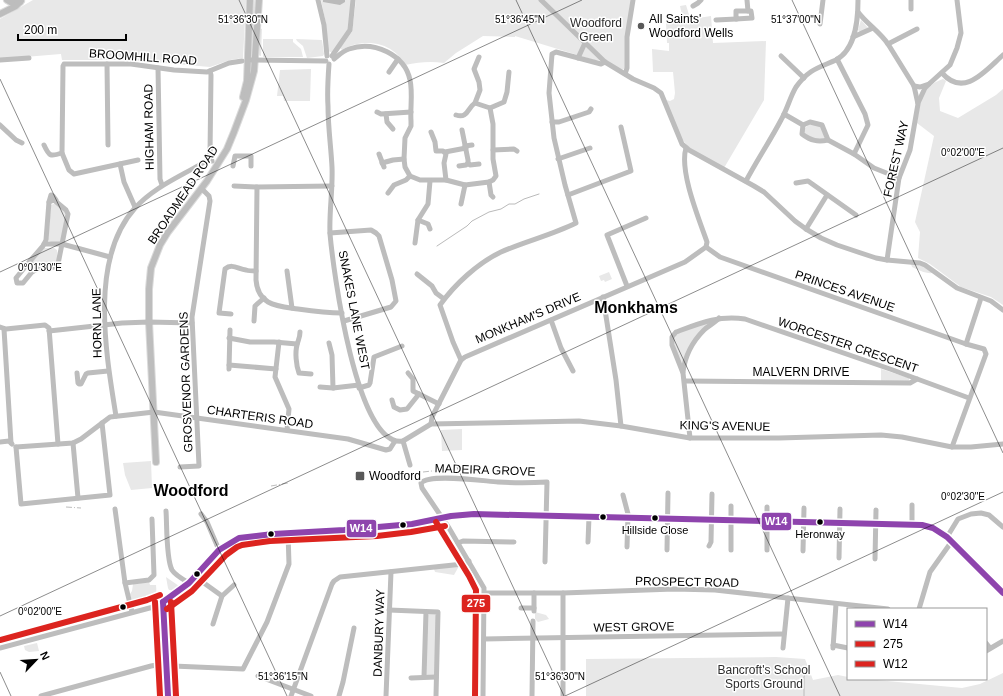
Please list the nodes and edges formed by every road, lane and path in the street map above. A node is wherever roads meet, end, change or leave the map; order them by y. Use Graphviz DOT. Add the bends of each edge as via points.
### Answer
graph roads {
  1 [pos="7,0"];
  2 [pos="250,0"];
  3 [pos="259,0"];
  4 [pos="318,0"];
  5 [pos="353,0"];
  6 [pos="540,0"];
  7 [pos="633,0"];
  8 [pos="701,0"];
  9 [pos="747,0"];
  10 [pos="823,0"];
  11 [pos="858,0"];
  12 [pos="911,0"];
  13 [pos="957,0"];
  14 [pos="23,1"];
  15 [pos="693,6"];
  16 [pos="911,9"];
  17 [pos="748,11"];
  18 [pos="858,12"];
  19 [pos="1,13"];
  20 [pos="736,19"];
  21 [pos="716,20"];
  22 [pos="820,24"];
  23 [pos="873,28"];
  24 [pos="917,29"];
  25 [pos="853,37"];
  26 [pos="584,43"];
  27 [pos="888,44"];
  28 [pos="337,48"];
  29 [pos="342,52"];
  30 [pos="1003,55"];
  31 [pos="782,56"];
  32 [pos="478,57"];
  33 [pos="29,58"];
  34 [pos="578,58"];
  35 [pos="330,59"];
  36 [pos="398,59"];
  37 [pos="837,59"];
  38 [pos="0,60"];
  39 [pos="255,60"];
  40 [pos="245,61"];
  41 [pos="605,62"];
  42 [pos="107,64"];
  43 [pos="158,68"];
  44 [pos="210,71"];
  45 [pos="389,72"];
  46 [pos="510,72"];
  47 [pos="942,73"];
  48 [pos="625,74"];
  49 [pos="804,78"];
  50 [pos="929,84"];
  51 [pos="914,86"];
  52 [pos="475,103"];
  53 [pos="918,104"];
  54 [pos="490,108"];
  55 [pos="242,109"];
  56 [pos="591,109"];
  57 [pos="377,112"];
  58 [pos="411,112"];
  59 [pos="386,114"];
  60 [pos="784,114"];
  61 [pos="456,115"];
  62 [pos="552,122"];
  63 [pos="0,125"];
  64 [pos="803,125"];
  65 [pos="620,127"];
  66 [pos="393,129"];
  67 [pos="462,130"];
  68 [pos="431,132"];
  69 [pos="828,140"];
  70 [pos="22,143"];
  71 [pos="44,144"];
  72 [pos="108,145"];
  73 [pos="472,145"];
  74 [pos="465,147"];
  75 [pos="515,148"];
  76 [pos="590,148"];
  77 [pos="686,148"];
  78 [pos="226,149"];
  79 [pos="493,150"];
  80 [pos="445,152"];
  81 [pos="62,153"];
  82 [pos="379,154"];
  83 [pos="854,154"];
  84 [pos="235,156"];
  85 [pos="211,159"];
  86 [pos="558,159"];
  87 [pos="138,160"];
  88 [pos="404,160"];
  89 [pos="468,163"];
  90 [pos="120,164"];
  91 [pos="218,164"];
  92 [pos="479,164"];
  93 [pos="233,166"];
  94 [pos="251,166"];
  95 [pos="459,166"];
  96 [pos="410,176"];
  97 [pos="899,178"];
  98 [pos="446,180"];
  99 [pos="430,181"];
  100 [pos="746,181"];
  101 [pos="489,182"];
  102 [pos="796,182"];
  103 [pos="162,185"];
  104 [pos="465,185"];
  105 [pos="234,186"];
  106 [pos="332,186"];
  107 [pos="257,187"];
  108 [pos="202,189"];
  109 [pos="392,191"];
  110 [pos="568,195"];
  111 [pos="827,195"];
  112 [pos="493,197"];
  113 [pos="461,204"];
  114 [pos="135,207"];
  115 [pos="856,215"];
  116 [pos="646,218"];
  117 [pos="418,220"];
  118 [pos="430,229"];
  119 [pos="806,229"];
  120 [pos="330,233"];
  121 [pos="415,243"];
  122 [pos="44,244"];
  123 [pos="62,244"];
  124 [pos="706,247"];
  125 [pos="110,257"];
  126 [pos="888,260"];
  127 [pos="30,261"];
  128 [pos="37,269"];
  129 [pos="256,271"];
  130 [pos="287,271"];
  131 [pos="417,274"];
  132 [pos="628,286"];
  133 [pos="603,297"];
  134 [pos="264,298"];
  135 [pos="981,298"];
  136 [pos="444,299"];
  137 [pos="292,308"];
  138 [pos="1003,310"];
  139 [pos="342,313"];
  140 [pos="231,314"];
  141 [pos="719,318"];
  142 [pos="551,320"];
  143 [pos="254,321"];
  144 [pos="344,321"];
  145 [pos="149,322"];
  146 [pos="192,323"];
  147 [pos="106,324"];
  148 [pos="2,328"];
  149 [pos="230,330"];
  150 [pos="49,331"];
  151 [pos="300,332"];
  152 [pos="229,338"];
  153 [pos="279,342"];
  154 [pos="329,343"];
  155 [pos="297,344"];
  156 [pos="966,344"];
  157 [pos="402,346"];
  158 [pos="461,360"];
  159 [pos="276,369"];
  160 [pos="570,369"];
  161 [pos="108,371"];
  162 [pos="77,373"];
  163 [pos="408,373"];
  164 [pos="683,373"];
  165 [pos="312,374"];
  166 [pos="917,380"];
  167 [pos="685,381"];
  168 [pos="320,387"];
  169 [pos="359,387"];
  170 [pos="333,388"];
  171 [pos="419,394"];
  172 [pos="969,398"];
  173 [pos="392,400"];
  174 [pos="439,404"];
  175 [pos="154,412"];
  176 [pos="116,416"];
  177 [pos="196,418"];
  178 [pos="102,423"];
  179 [pos="431,424"];
  180 [pos="621,426"];
  181 [pos="287,430"];
  182 [pos="690,438"];
  183 [pos="395,441"];
  184 [pos="403,441"];
  185 [pos="0,442"];
  186 [pos="11,442"];
  187 [pos="73,443"];
  188 [pos="58,444"];
  189 [pos="1003,444"];
  190 [pos="16,447"];
  191 [pos="952,447"];
  192 [pos="156,462"];
  193 [pos="410,466"];
  194 [pos="180,467"];
  195 [pos="668,494"];
  196 [pos="712,494"];
  197 [pos="623,495"];
  198 [pos="78,498"];
  199 [pos="912,505"];
  200 [pos="731,506"];
  201 [pos="767,507"];
  202 [pos="804,508"];
  203 [pos="115,509"];
  204 [pos="840,509"];
  205 [pos="876,510"];
  206 [pos="166,511"];
  207 [pos="201,514"];
  208 [pos="546,517"];
  209 [pos="152,518"];
  210 [pos="442,518"];
  211 [pos="589,518"];
  212 [pos="628,518"];
  213 [pos="667,520"];
  214 [pos="712,520"];
  215 [pos="731,521"];
  216 [pos="767,522"];
  217 [pos="803,523"];
  218 [pos="839,523"];
  219 [pos="876,524"];
  220 [pos="912,525"];
  221 [pos="1003,527"];
  222 [pos="288,533"];
  223 [pos="949,539"];
  224 [pos="514,542"];
  225 [pos="588,542"];
  226 [pos="458,543"];
  227 [pos="627,546"];
  228 [pos="709,546"];
  229 [pos="219,550"];
  230 [pos="667,550"];
  231 [pos="731,550"];
  232 [pos="767,550"];
  233 [pos="803,551"];
  234 [pos="838,558"];
  235 [pos="875,559"];
  236 [pos="468,561"];
  237 [pos="545,562"];
  238 [pos="391,572"];
  239 [pos="197,578"];
  240 [pos="125,583"];
  241 [pos="189,583"];
  242 [pos="234,585"];
  243 [pos="563,592"];
  244 [pos="485,593"];
  245 [pos="534,593"];
  246 [pos="1003,593"];
  247 [pos="222,596"];
  248 [pos="788,598"];
  249 [pos="163,602"];
  250 [pos="836,604"];
  251 [pos="521,608"];
  252 [pos="878,608"];
  253 [pos="919,608"];
  254 [pos="390,610"];
  255 [pos="132,612"];
  256 [pos="426,612"];
  257 [pos="533,621"];
  258 [pos="214,624"];
  259 [pos="354,628"];
  260 [pos="784,634"];
  261 [pos="532,638"];
  262 [pos="564,638"];
  263 [pos="484,639"];
  264 [pos="1003,641"];
  265 [pos="0,648"];
  266 [pos="783,648"];
  267 [pos="847,648"];
  268 [pos="988,649"];
  269 [pos="169,665"];
  270 [pos="258,676"];
  271 [pos="424,677"];
  272 [pos="436,677"];
  273 [pos="411,678"];
  274 [pos="293,689"];
  275 [pos="41,696"];
  276 [pos="168,696"];
  277 [pos="291,696"];
  278 [pos="311,696"];
  279 [pos="339,696"];
  280 [pos="386,696"];
  281 [pos="436,696"];
  282 [pos="483,696"];
  283 [pos="532,696"];
  284 [pos="563,696"];
  1 -- 14 [label="main road" via="12,3"];
  1 -- 19 [label="main road" via="6,7"];
  2 -- 40 [label="main road, BROADMEAD ROAD"];
  3 -- 39 [label="main road, BROADMEAD ROAD"];
  4 -- 35 [label="street"];
  5 -- 28 [label="street, SNAKES LANE WEST" via="350,30"];
  6 -- 26 [label="street"];
  7 -- 48 [label="street" via="627,36"];
  8 -- 15 [label="street"];
  9 -- 17 [label="street"];
  10 -- 22 [label="street"];
  11 -- 18 [label="street"];
  12 -- 16 [label="street"];
  13 -- 47 [label="street" via="961,33 950,65"];
  14 -- 19 [label="main road"];
  17 -- 20 [label="street" via="736,11"];
  17 -- 20 [label="street" via="751,11 752,18"];
  18 -- 23 [label="street, FOREST WAY"];
  18 -- 25 [label="street"];
  20 -- 21 [label="street"];
  23 -- 25 [label="street"];
  23 -- 27 [label="street, FOREST WAY"];
  24 -- 27 [label="street"];
  25 -- 37 [label="street" via="847,49"];
  26 -- 34 [label="street"];
  26 -- 41 [label="street"];
  27 -- 51 [label="street, FOREST WAY"];
  28 -- 29 [label="street"];
  28 -- 35 [label="street, SNAKES LANE WEST"];
  29 -- 35 [label="street"];
  29 -- 36 [label="street" via="355,47 377,48"];
  30 -- 47 [label="street" via="976,79 966,84 952,82"];
  31 -- 49 [label="street"];
  32 -- 52 [label="street" via="474,69 480,90"];
  33 -- 38 [label="street"];
  34 -- 41 [label="street" via="601,64"];
  34 -- 62 [label="street" via="556,52 552,54 549,93"];
  35 -- 39 [label="street, BROOMHILL ROAD"];
  35 -- 106 [label="street, SNAKES LANE WEST" via="328,106"];
  36 -- 45 [label="street"];
  36 -- 58 [label="street" via="405,66 410,81"];
  37 -- 49 [label="street" via="812,70"];
  37 -- 83 [label="street" via="868,125"];
  39 -- 40 [label="street, BROOMHILL ROAD"];
  39 -- 55 [label="main road, BROADMEAD ROAD"];
  40 -- 44 [label="street, BROOMHILL ROAD" via="229,63"];
  40 -- 55 [label="main road, BROADMEAD ROAD" via="247,81"];
  41 -- 48 [label="street"];
  42 -- 43 [label="street, BROOMHILL ROAD"];
  42 -- 72 [label="street"];
  42 -- 81 [label="street, BROOMHILL ROAD" via="64,64"];
  43 -- 44 [label="street, BROOMHILL ROAD"];
  43 -- 103 [label="street, HIGHAM ROAD"];
  44 -- 85 [label="street"];
  46 -- 54 [label="street" via="506,78 504,102"];
  47 -- 50 [label="street"];
  48 -- 77 [label="street" via="661,93"];
  49 -- 60 [label="street" via="796,87"];
  50 -- 51 [label="street"];
  50 -- 53 [label="street"];
  51 -- 53 [label="street, FOREST WAY"];
  52 -- 54 [label="street"];
  52 -- 61 [label="street" via="465,115"];
  53 -- 97 [label="street, FOREST WAY" via="910,150"];
  54 -- 79 [label="street"];
  55 -- 78 [label="main road, BROADMEAD ROAD"];
  56 -- 62 [label="street" via="589,112"];
  57 -- 59 [label="street"];
  58 -- 59 [label="street"];
  58 -- 88 [label="street" via="411,126 406,138"];
  59 -- 66 [label="street" via="387,122"];
  60 -- 64 [label="street"];
  60 -- 100 [label="street"];
  62 -- 86 [label="street"];
  63 -- 70 [label="street"];
  64 -- 69 [label="street" via="810,122 822,125"];
  64 -- 69 [label="street" via="802,134 810,140"];
  65 -- 110 [label="street" via="631,171"];
  67 -- 74 [label="street"];
  68 -- 80 [label="street" via="436,151"];
  69 -- 83 [label="street"];
  71 -- 81 [label="street" via="51,156"];
  73 -- 74 [label="street"];
  74 -- 80 [label="street"];
  74 -- 89 [label="street"];
  75 -- 79 [label="street"];
  76 -- 86 [label="street"];
  77 -- 100 [label="street"];
  77 -- 124 [label="street" via="686,178 707,242"];
  78 -- 84 [label="street"];
  78 -- 91 [label="main road, BROADMEAD ROAD"];
  79 -- 101 [label="street" via="496,176"];
  80 -- 98 [label="street"];
  81 -- 90 [label="street" via="74,174"];
  82 -- 88 [label="street" via="383,165 393,160"];
  83 -- 97 [label="street" via="874,168"];
  84 -- 93 [label="street"];
  84 -- 94 [label="street" via="251,156"];
  85 -- 91 [label="street"];
  85 -- 103 [label="street, HORN LANE"];
  86 -- 110 [label="street"];
  87 -- 90 [label="street"];
  88 -- 96 [label="street"];
  89 -- 92 [label="street"];
  89 -- 95 [label="street"];
  90 -- 114 [label="street" via="124,182"];
  91 -- 108 [label="main road, BROADMEAD ROAD"];
  96 -- 99 [label="street" via="416,180"];
  96 -- 109 [label="street" via="397,183"];
  97 -- 126 [label="street, FOREST WAY"];
  98 -- 99 [label="street"];
  98 -- 104 [label="street"];
  99 -- 117 [label="street" via="428,204"];
  100 -- 119 [label="street" via="764,192"];
  101 -- 104 [label="street"];
  101 -- 112 [label="street"];
  102 -- 111 [label="street" via="808,181"];
  103 -- 114 [label="street, HORN LANE"];
  104 -- 113 [label="street"];
  105 -- 107 [label="street"];
  106 -- 107 [label="street"];
  106 -- 120 [label="street, SNAKES LANE WEST"];
  107 -- 129 [label="street"];
  108 -- 145 [label="main road, BROADMEAD ROAD" via="168,232 155,258 150,279"];
  108 -- 146 [label="street, GROSVENOR GARDENS" via="210,201"];
  110 -- 136 [label="street" via="576,223 501,252 466,277"];
  111 -- 115 [label="street"];
  111 -- 119 [label="street"];
  114 -- 125 [label="street, HORN LANE" via="120,230"];
  116 -- 132 [label="street" via="607,235"];
  117 -- 118 [label="street" via="428,224"];
  117 -- 121 [label="street"];
  119 -- 126 [label="street" via="837,245"];
  120 -- 139 [label="street, SNAKES LANE WEST"];
  120 -- 144 [label="street" via="371,230 379,236 396,301 388,308"];
  122 -- 123 [label="street"];
  122 -- 123 [label="street" via="49,202 56,200 68,214"];
  122 -- 127 [label="street"];
  123 -- 125 [label="street"];
  123 -- 128 [label="street" via="57,266"];
  124 -- 132 [label="street, MONKHAM'S DRIVE" via="685,262"];
  124 -- 156 [label="street, PRINCES AVENUE" via="733,262"];
  125 -- 147 [label="street, HORN LANE" via="104,291"];
  126 -- 135 [label="street" via="920,263 931,268 957,288"];
  127 -- 128 [label="street"];
  127 -- 128 [label="street" via="16,278 17,283 23,283"];
  129 -- 134 [label="street" via="257,286"];
  129 -- 140 [label="street" via="232,266 225,269 219,313"];
  130 -- 137 [label="street"];
  131 -- 136 [label="street"];
  132 -- 133 [label="street, MONKHAM'S DRIVE"];
  133 -- 142 [label="street, MONKHAM'S DRIVE"];
  133 -- 180 [label="street"];
  134 -- 137 [label="street" via="278,307"];
  134 -- 143 [label="street" via="255,306"];
  135 -- 138 [label="street" via="991,301"];
  135 -- 156 [label="street"];
  136 -- 158 [label="street" via="440,307"];
  137 -- 139 [label="street"];
  139 -- 144 [label="street, SNAKES LANE WEST"];
  141 -- 164 [label="street, WORCESTER CRESCENT" via="704,330 690,348"];
  141 -- 164 [label="street, WORCESTER CRESCENT" via="674,334 672,345"];
  141 -- 166 [label="street, WORCESTER CRESCENT" via="745,319"];
  142 -- 158 [label="street, MONKHAM'S DRIVE"];
  142 -- 160 [label="street"];
  144 -- 169 [label="street, SNAKES LANE WEST"];
  145 -- 146 [label="street"];
  145 -- 147 [label="street"];
  145 -- 175 [label="main road, BROADMEAD ROAD"];
  146 -- 177 [label="street, GROSVENOR GARDENS"];
  147 -- 150 [label="street"];
  147 -- 161 [label="street, HORN LANE"];
  148 -- 150 [label="street" via="46,325"];
  148 -- 186 [label="street"];
  149 -- 152 [label="street"];
  150 -- 188 [label="street"];
  151 -- 155 [label="street"];
  152 -- 153 [label="street" via="250,342"];
  152 -- 159 [label="street" via="229,367"];
  153 -- 155 [label="street"];
  153 -- 159 [label="street"];
  154 -- 170 [label="street"];
  155 -- 165 [label="street" via="297,369 299,372"];
  156 -- 172 [label="street, PRINCES AVENUE" via="984,349 986,354"];
  157 -- 169 [label="street" via="374,357 369,385"];
  158 -- 174 [label="street"];
  159 -- 181 [label="street" via="275,377 288,409"];
  161 -- 162 [label="street" via="88,373 81,384 78,383"];
  161 -- 176 [label="street, HORN LANE"];
  163 -- 171 [label="street" via="413,379 413,391"];
  164 -- 167 [label="street, WORCESTER CRESCENT"];
  166 -- 167 [label="street, MALVERN DRIVE" via="910,383"];
  166 -- 172 [label="street, WORCESTER CRESCENT"];
  167 -- 182 [label="street, WORCESTER CRESCENT"];
  168 -- 170 [label="street"];
  169 -- 170 [label="street"];
  169 -- 183 [label="street, SNAKES LANE WEST" via="376,424"];
  171 -- 173 [label="street" via="407,409 394,408"];
  171 -- 174 [label="street"];
  172 -- 191 [label="street"];
  174 -- 179 [label="street"];
  175 -- 176 [label="street, CHARTERIS ROAD"];
  175 -- 177 [label="street, CHARTERIS ROAD"];
  175 -- 192 [label="main road, BROADMEAD ROAD"];
  176 -- 178 [label="street"];
  177 -- 181 [label="street, CHARTERIS ROAD"];
  177 -- 194 [label="street, GROSVENOR GARDENS" via="199,466"];
  178 -- 187 [label="street"];
  178 -- 198 [label="street" via="110,495"];
  179 -- 180 [label="street, KING'S AVENUE" via="579,421"];
  179 -- 184 [label="street"];
  180 -- 182 [label="street, KING'S AVENUE"];
  181 -- 183 [label="street, CHARTERIS ROAD" via="348,439 386,450 390,449"];
  182 -- 191 [label="street, KING'S AVENUE" via="881,435"];
  183 -- 184 [label="street"];
  184 -- 193 [label="street"];
  185 -- 186 [label="street"];
  186 -- 190 [label="street"];
  187 -- 188 [label="street"];
  187 -- 198 [label="street"];
  188 -- 190 [label="street"];
  189 -- 191 [label="street, KING'S AVENUE"];
  190 -- 198 [label="street" via="21,504"];
  195 -- 213 [label="street"];
  196 -- 214 [label="street"];
  197 -- 212 [label="street"];
  199 -- 220 [label="street"];
  200 -- 215 [label="street"];
  201 -- 216 [label="street"];
  202 -- 217 [label="street"];
  203 -- 240 [label="street"];
  204 -- 218 [label="street"];
  205 -- 219 [label="street"];
  206 -- 241 [label="street" via="171,568"];
  207 -- 229 [label="street"];
  208 -- 210 [label="street" via="474,514"];
  208 -- 210 [label="street, MADEIRA GROVE" via="549,482 496,482 463,478 423,481 422,488"];
  208 -- 211 [label="street"];
  208 -- 237 [label="street, MADEIRA GROVE"];
  209 -- 240 [label="street" via="154,575 149,580"];
  210 -- 222 [label="street" via="404,525"];
  210 -- 226 [label="street"];
  211 -- 212 [label="street"];
  211 -- 225 [label="street"];
  212 -- 213 [label="street"];
  212 -- 227 [label="street"];
  213 -- 214 [label="street"];
  213 -- 230 [label="street"];
  214 -- 215 [label="street"];
  214 -- 228 [label="street"];
  215 -- 216 [label="street"];
  215 -- 231 [label="street"];
  216 -- 217 [label="street"];
  216 -- 232 [label="street"];
  217 -- 218 [label="street"];
  217 -- 233 [label="street"];
  218 -- 219 [label="street"];
  218 -- 234 [label="street"];
  219 -- 220 [label="street"];
  219 -- 235 [label="street"];
  220 -- 223 [label="street" via="928,527"];
  221 -- 223 [label="street" via="989,515 971,514 958,519"];
  222 -- 229 [label="street" via="239,538"];
  222 -- 269 [label="street" via="289,564 267,622 243,669"];
  223 -- 246 [label="street"];
  223 -- 253 [label="street" via="930,572"];
  224 -- 226 [label="street"];
  226 -- 236 [label="street"];
  229 -- 239 [label="street"];
  236 -- 238 [label="street" via="463,564"];
  236 -- 244 [label="street"];
  238 -- 254 [label="street, DANBURY WAY"];
  238 -- 274 [label="street" via="336,579"];
  239 -- 241 [label="street"];
  239 -- 247 [label="street"];
  239 -- 269 [label="street" via="171,609"];
  240 -- 255 [label="street"];
  241 -- 249 [label="street"];
  242 -- 247 [label="street"];
  243 -- 245 [label="street, PROSPECT ROAD"];
  243 -- 248 [label="street, PROSPECT ROAD" via="699,590"];
  243 -- 262 [label="street"];
  244 -- 245 [label="street, PROSPECT ROAD"];
  244 -- 263 [label="street"];
  245 -- 251 [label="street" via="534,609"];
  247 -- 258 [label="street"];
  248 -- 250 [label="street, PROSPECT ROAD"];
  248 -- 260 [label="street"];
  249 -- 255 [label="street"];
  249 -- 269 [label="main road"];
  250 -- 252 [label="street, PROSPECT ROAD"];
  250 -- 267 [label="street" via="833,647"];
  254 -- 256 [label="street"];
  254 -- 280 [label="street, DANBURY WAY"];
  255 -- 265 [label="street"];
  256 -- 271 [label="street"];
  256 -- 272 [label="street" via="438,613"];
  257 -- 261 [label="street"];
  259 -- 279 [label="street"];
  260 -- 262 [label="street, WEST GROVE"];
  260 -- 266 [label="street"];
  261 -- 262 [label="street, WEST GROVE"];
  261 -- 263 [label="street, WEST GROVE"];
  261 -- 283 [label="street"];
  262 -- 284 [label="street"];
  263 -- 282 [label="street"];
  264 -- 268 [label="street"];
  269 -- 275 [label="street" via="151,666"];
  269 -- 276 [label="main road"];
  270 -- 274 [label="street"];
  271 -- 272 [label="street"];
  271 -- 273 [label="street"];
  272 -- 281 [label="street"];
  274 -- 277 [label="street"];
  274 -- 278 [label="street"];
}
